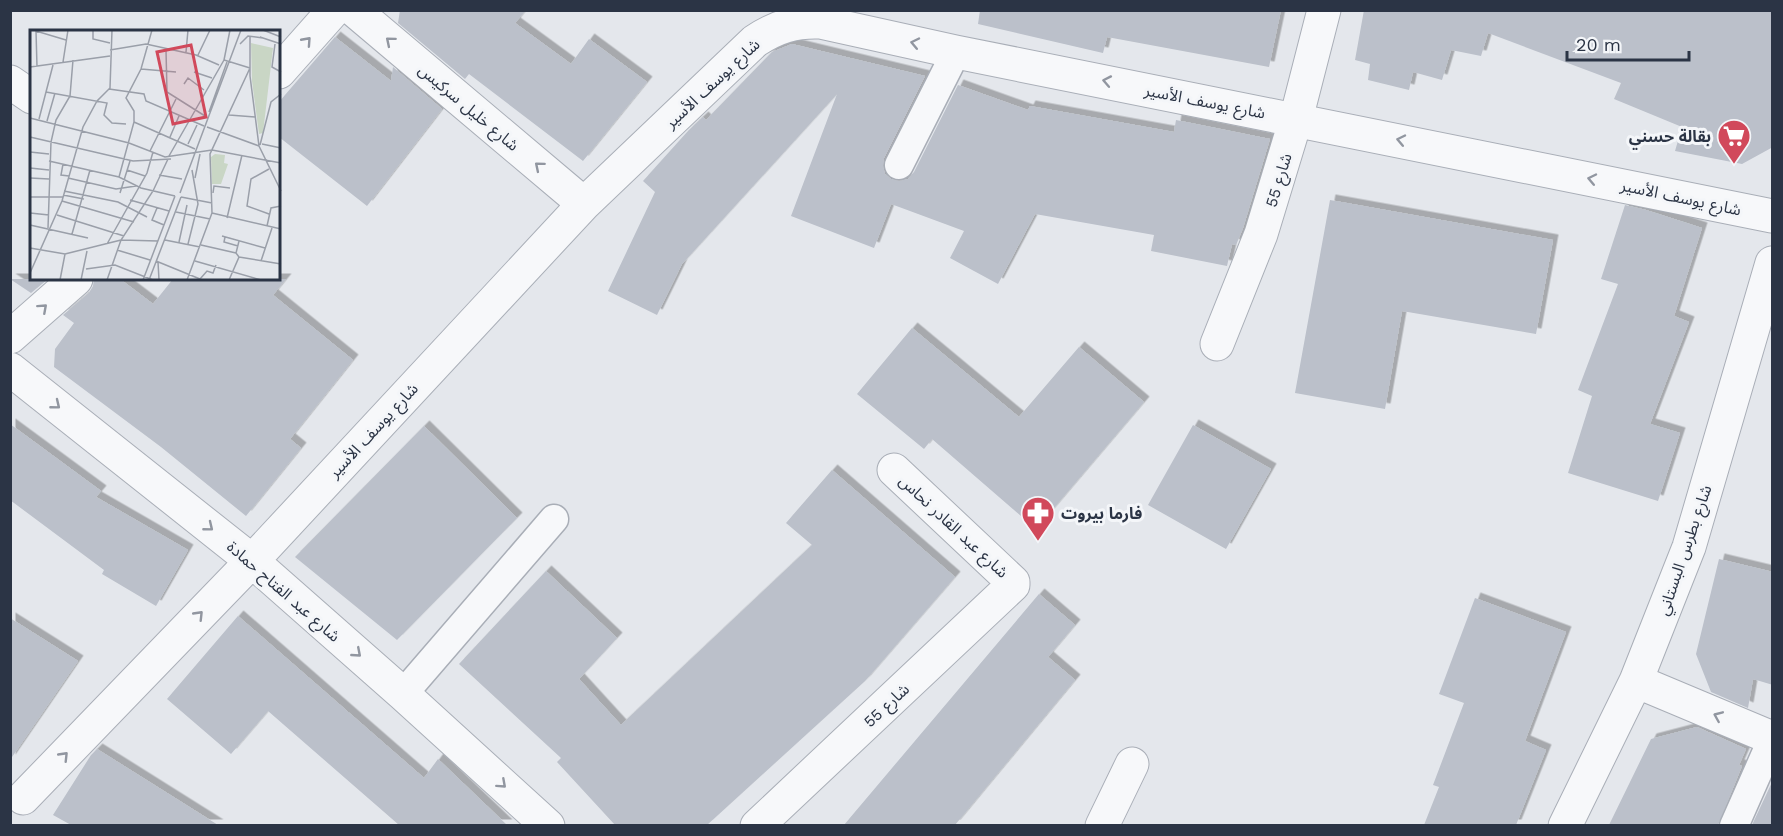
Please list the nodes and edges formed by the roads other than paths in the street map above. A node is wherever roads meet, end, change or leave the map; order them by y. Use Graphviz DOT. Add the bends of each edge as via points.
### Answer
graph roads {
  1 [pos="334,10"];
  2 [pos="354,10"];
  3 [pos="1324,10"];
  4 [pos="788,18"];
  5 [pos="956,52"];
  6 [pos="280,71"];
  7 [pos="10,82"];
  8 [pos="30,96"];
  9 [pos="1296,119"];
  10 [pos="899,165"];
  11 [pos="584,204"];
  12 [pos="1773,216"];
  13 [pos="1773,263"];
  14 [pos="75,280"];
  15 [pos="10,337"];
  16 [pos="1217,344"];
  17 [pos="10,369"];
  18 [pos="894,470"];
  19 [pos="554,519"];
  20 [pos="252,561"];
  21 [pos="1013,583"];
  22 [pos="1636,681"];
  23 [pos="404,694"];
  24 [pos="1773,739"];
  25 [pos="1132,764"];
  26 [pos="23,798"];
  27 [pos="548,825"];
  28 [pos="757,825"];
  29 [pos="1102,825"];
  30 [pos="1565,825"];
  31 [pos="1734,825"];
  6 -- 1 [label="street, one-way"];
  11 -- 2 [label="street, شارع خليل سركيس, one-way"];
  3 -- 9 [label="street, شارع 55"];
  5 -- 4 [label="street, شارع يوسف الأسير, one-way"];
  4 -- 11 [label="street, شارع يوسف الأسير" via="755,41"];
  9 -- 5 [label="street, شارع يوسف الأسير, one-way"];
  5 -- 10 [label="street"];
  7 -- 8 [label="street"];
  12 -- 9 [label="street, شارع يوسف الأسير, one-way"];
  9 -- 16 [label="street, شارع 55" via="1262,234"];
  11 -- 20 [label="street, شارع يوسف الأسير"];
  13 -- 22 [label="street, شارع بطرس البستاني" via="1689,547"];
  15 -- 14 [label="street, one-way"];
  17 -- 20 [label="street, شارع عبد الفتاح حمادة, one-way"];
  18 -- 21 [label="street, شارع عبد القادر نحاس"];
  19 -- 23 [label="street"];
  20 -- 23 [label="street, شارع عبد الفتاح حمادة, one-way"];
  26 -- 20 [label="street, شارع يوسف الأسير, one-way"];
  21 -- 28 [label="street, شارع 55"];
  24 -- 22 [label="street, one-way"];
  22 -- 30 [label="street, شارع بطرس البستاني"];
  23 -- 27 [label="street, شارع عبد الفتاح حمادة, one-way"];
  24 -- 31 [label="street"];
  25 -- 29 [label="street"];
}
